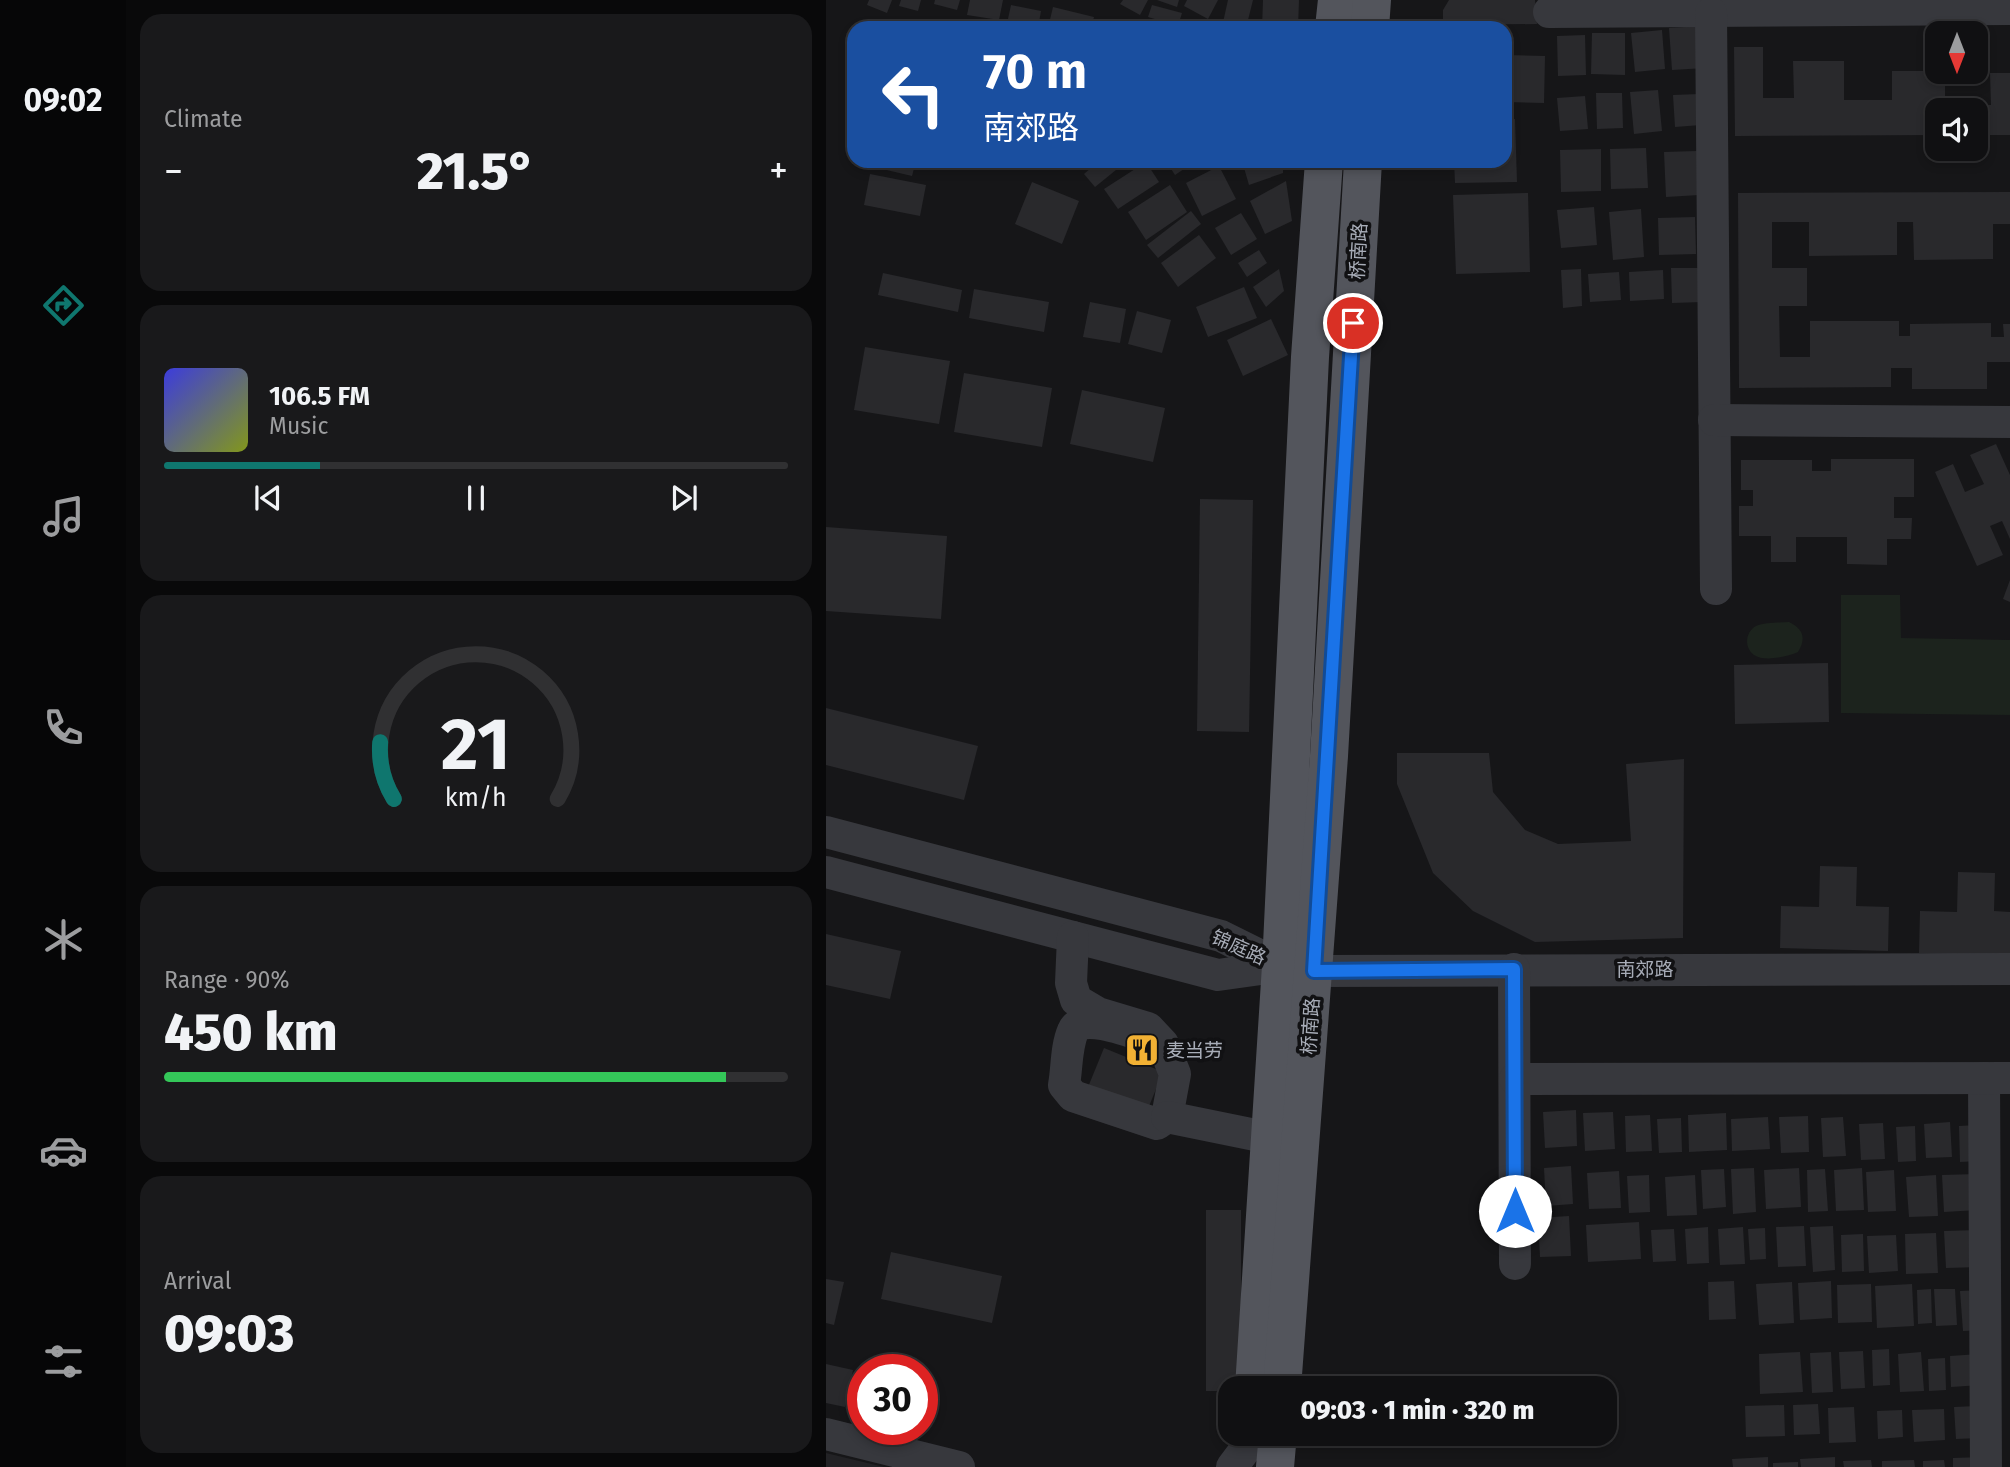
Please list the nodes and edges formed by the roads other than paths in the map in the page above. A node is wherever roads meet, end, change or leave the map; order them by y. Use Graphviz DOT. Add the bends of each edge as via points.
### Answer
graph roads {
  1 [pos="1336,0"];
  2 [pos="1372,0"];
  3 [pos="2010,9"];
  4 [pos="1549,12"];
  5 [pos="1711,13"];
  6 [pos="1334,21"];
  7 [pos="1370,21"];
  8 [pos="1324,168"];
  9 [pos="1362,168"];
  10 [pos="1714,420"];
  11 [pos="2010,422"];
  12 [pos="1716,589"];
  13 [pos="826,832"];
  14 [pos="826,872"];
  15 [pos="1073,937"];
  16 [pos="1297,969"];
  17 [pos="1514,969"];
  18 [pos="2010,969"];
  19 [pos="1158,1041"];
  20 [pos="1997,1078"];
  21 [pos="1515,1079"];
  22 [pos="1167,1117"];
  23 [pos="1270,1138"];
  24 [pos="1516,1264"];
  25 [pos="1255,1376"];
  26 [pos="1282,1376"];
  27 [pos="826,1434"];
  28 [pos="959,1467"];
  29 [pos="1986,1467"];
  1 -- 6 [label="main road"];
  2 -- 7 [label="main road"];
  3 -- 5 [label="street"];
  4 -- 5 [label="street"];
  5 -- 10 [label="street"];
  8 -- 16 [label="main road, 桥南路" via="1310,357"];
  9 -- 16 [label="main road, 桥南路"];
  10 -- 11 [label="street"];
  10 -- 12 [label="street"];
  13 -- 16 [label="street, 锦庭路" via="1221,936"];
  14 -- 15 [label="street, 锦庭路"];
  15 -- 16 [label="street, 锦庭路" via="1217,975"];
  15 -- 19 [label="street" via="1071,983 1076,1000 1098,1013 1148,1028"];
  16 -- 17 [label="street, 南郊路"];
  16 -- 23 [label="main road, 桥南路"];
  16 -- 26 [label="main road, 桥南路"];
  17 -- 18 [label="street, 南郊路"];
  17 -- 21 [label="street"];
  19 -- 22 [label="street" via="1175,1074"];
  19 -- 22 [label="street" via="1093,1021 1080,1023 1073,1030 1064,1085 1073,1096 1157,1124"];
  20 -- 21 [label="street"];
  20 -- 29 [label="street"];
  21 -- 24 [label="street"];
  22 -- 23 [label="street"];
  23 -- 25 [label="main road, 桥南路"];
  27 -- 28 [label="street"];
}
